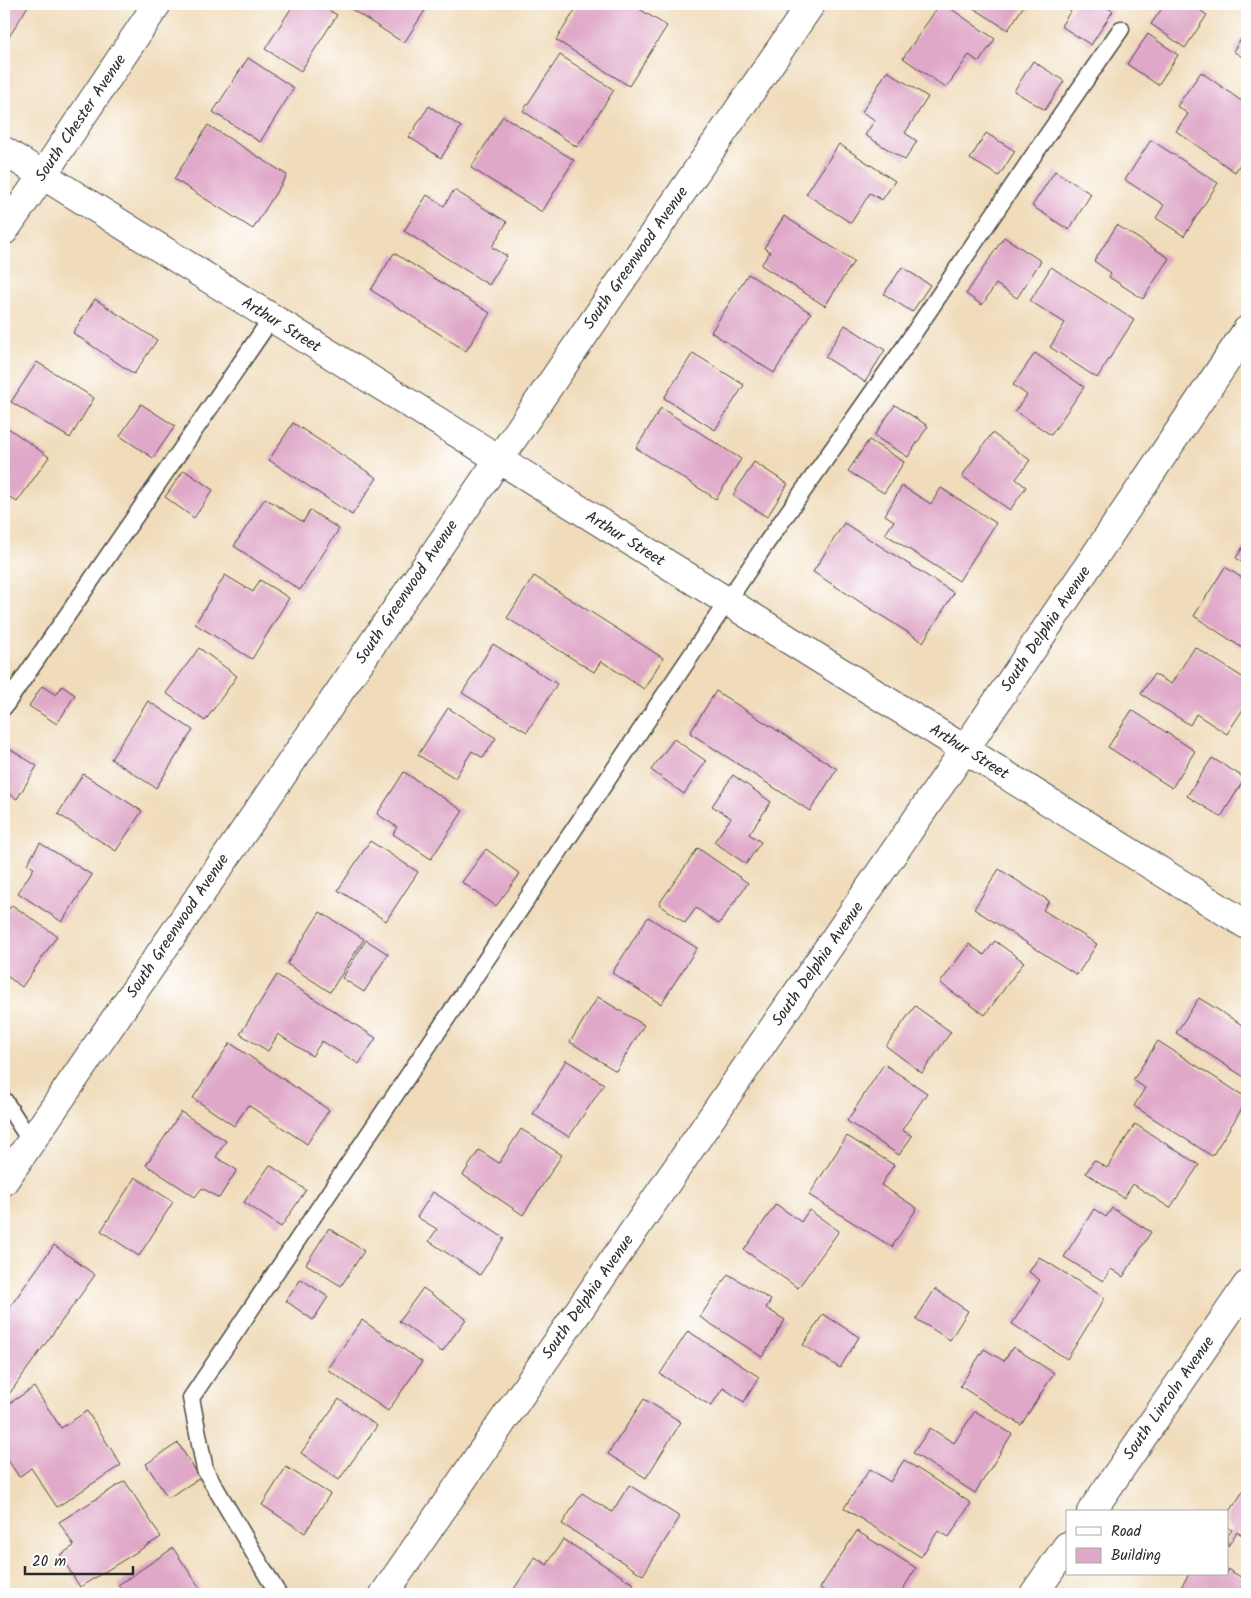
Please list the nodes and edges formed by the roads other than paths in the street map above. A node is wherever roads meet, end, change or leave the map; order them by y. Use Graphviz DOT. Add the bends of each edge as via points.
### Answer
graph roads {
  1 [pos="157,4"];
  2 [pos="811,4"];
  3 [pos="1121,29"];
  4 [pos="4,151"];
  5 [pos="42,176"];
  6 [pos="4,231"];
  7 [pos="271,319"];
  8 [pos="1247,330"];
  9 [pos="498,460"];
  10 [pos="728,602"];
  11 [pos="4,707"];
  12 [pos="965,749"];
  13 [pos="1247,925"];
  14 [pos="4,1100"];
  15 [pos="31,1142"];
  16 [pos="4,1181"];
  17 [pos="1247,1285"];
  18 [pos="1092,1510"];
  19 [pos="1066,1547"];
  20 [pos="278,1594"];
  21 [pos="384,1594"];
  22 [pos="1034,1594"];
  1 -- 5 [label="street, South Chester Avenue"];
  2 -- 9 [label="street, South Greenwood Avenue"];
  3 -- 10 [label="lane" via="903,349 764,545"];
  4 -- 5 [label="street, Arthur Street"];
  5 -- 6 [label="street, South Chester Avenue"];
  5 -- 7 [label="street, Arthur Street"];
  7 -- 9 [label="street, Arthur Street"];
  7 -- 11 [label="lane"];
  8 -- 12 [label="street, South Delphia Avenue"];
  9 -- 10 [label="street, Arthur Street"];
  9 -- 15 [label="street, South Greenwood Avenue"];
  10 -- 12 [label="street, Arthur Street"];
  10 -- 20 [label="lane" via="190,1398 205,1470"];
  12 -- 13 [label="street, Arthur Street"];
  12 -- 21 [label="street, South Delphia Avenue"];
  14 -- 15 [label="lane"];
  15 -- 16 [label="street, South Greenwood Avenue"];
  17 -- 18 [label="street, South Lincoln Avenue"];
  19 -- 22 [label="street"];
}
